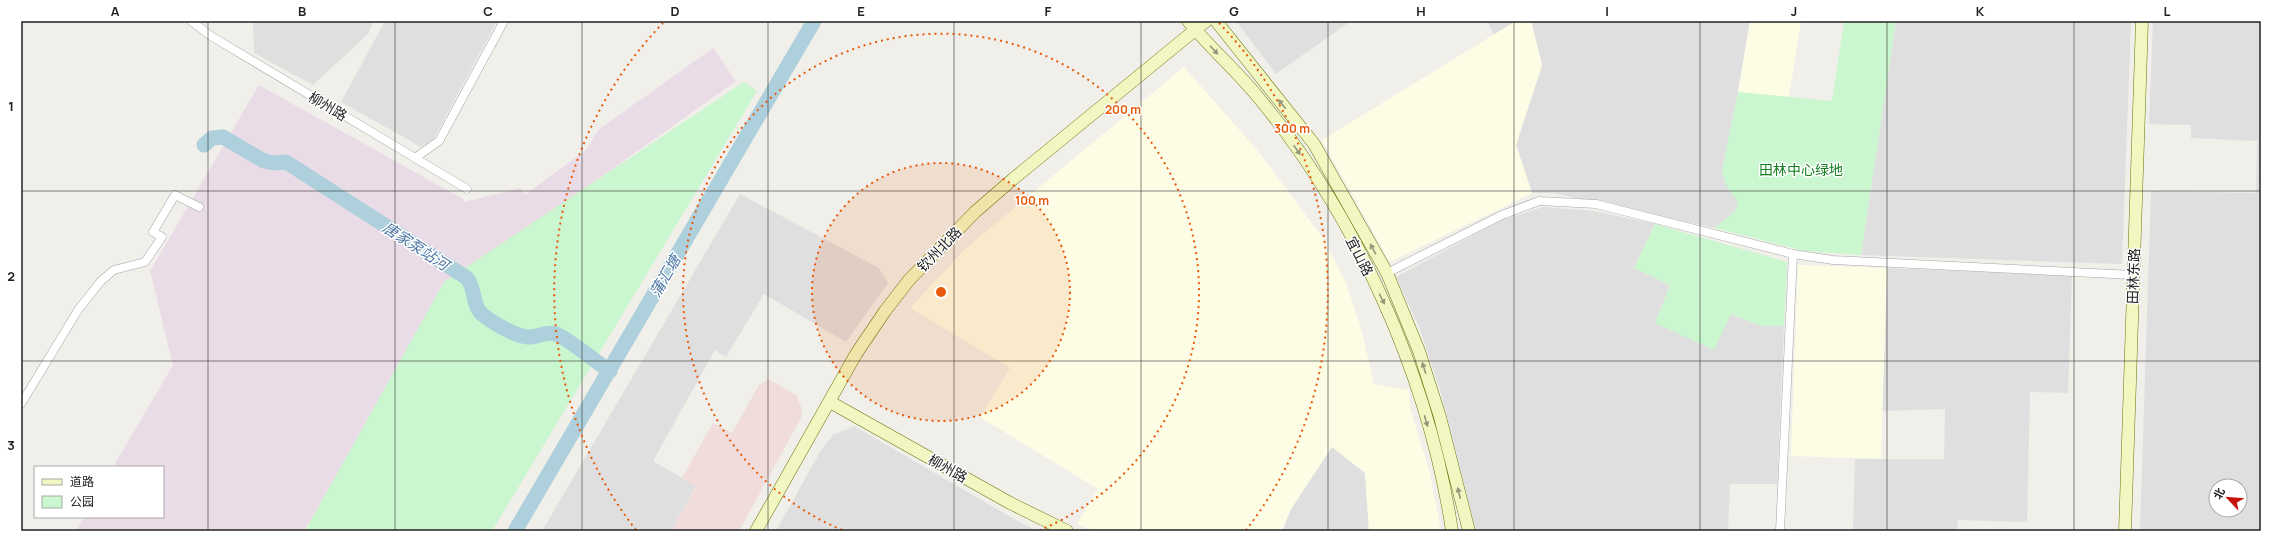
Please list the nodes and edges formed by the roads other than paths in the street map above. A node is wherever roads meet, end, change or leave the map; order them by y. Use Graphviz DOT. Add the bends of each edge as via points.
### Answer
graph roads {
  1 [pos="190,21"];
  2 [pos="504,21"];
  3 [pos="1206,21"];
  4 [pos="1216,21"];
  5 [pos="2142,21"];
  6 [pos="1192,25"];
  7 [pos="415,158"];
  8 [pos="467,188"];
  9 [pos="199,208"];
  10 [pos="1793,254"];
  11 [pos="1387,274"];
  12 [pos="2133,274"];
  13 [pos="830,402"];
  14 [pos="21,404"];
  15 [pos="756,531"];
  16 [pos="1067,531"];
  17 [pos="1452,531"];
  18 [pos="1469,531"];
  19 [pos="1780,531"];
  20 [pos="2125,531"];
  1 -- 7 [label="street, 柳州路"];
  2 -- 7 [label="street" via="439,141"];
  3 -- 6 [label="street, 钦州北路"];
  11 -- 4 [label="street, 宜山路, one-way" via="1314,144"];
  5 -- 12 [label="street, 田林东路"];
  6 -- 13 [label="street, 钦州北路" via="1013,179 940,247 909,280 885,311 856,354"];
  6 -- 17 [label="street, 宜山路, one-way" via="1258,96 1320,184 1360,254 1393,320 1402,345 1436,455"];
  7 -- 8 [label="street, 柳州路"];
  9 -- 14 [label="street" via="175,195 153,232 162,237 145,262 114,270 101,281 78,310"];
  10 -- 11 [label="street" via="1596,204 1539,201 1502,214"];
  10 -- 12 [label="street" via="1833,260"];
  10 -- 19 [label="street"];
  18 -- 11 [label="street, 宜山路, one-way" via="1440,418 1419,351"];
  12 -- 20 [label="street, 田林东路"];
  13 -- 15 [label="street, 钦州北路"];
  13 -- 16 [label="street, 柳州路" via="1010,503"];
}
